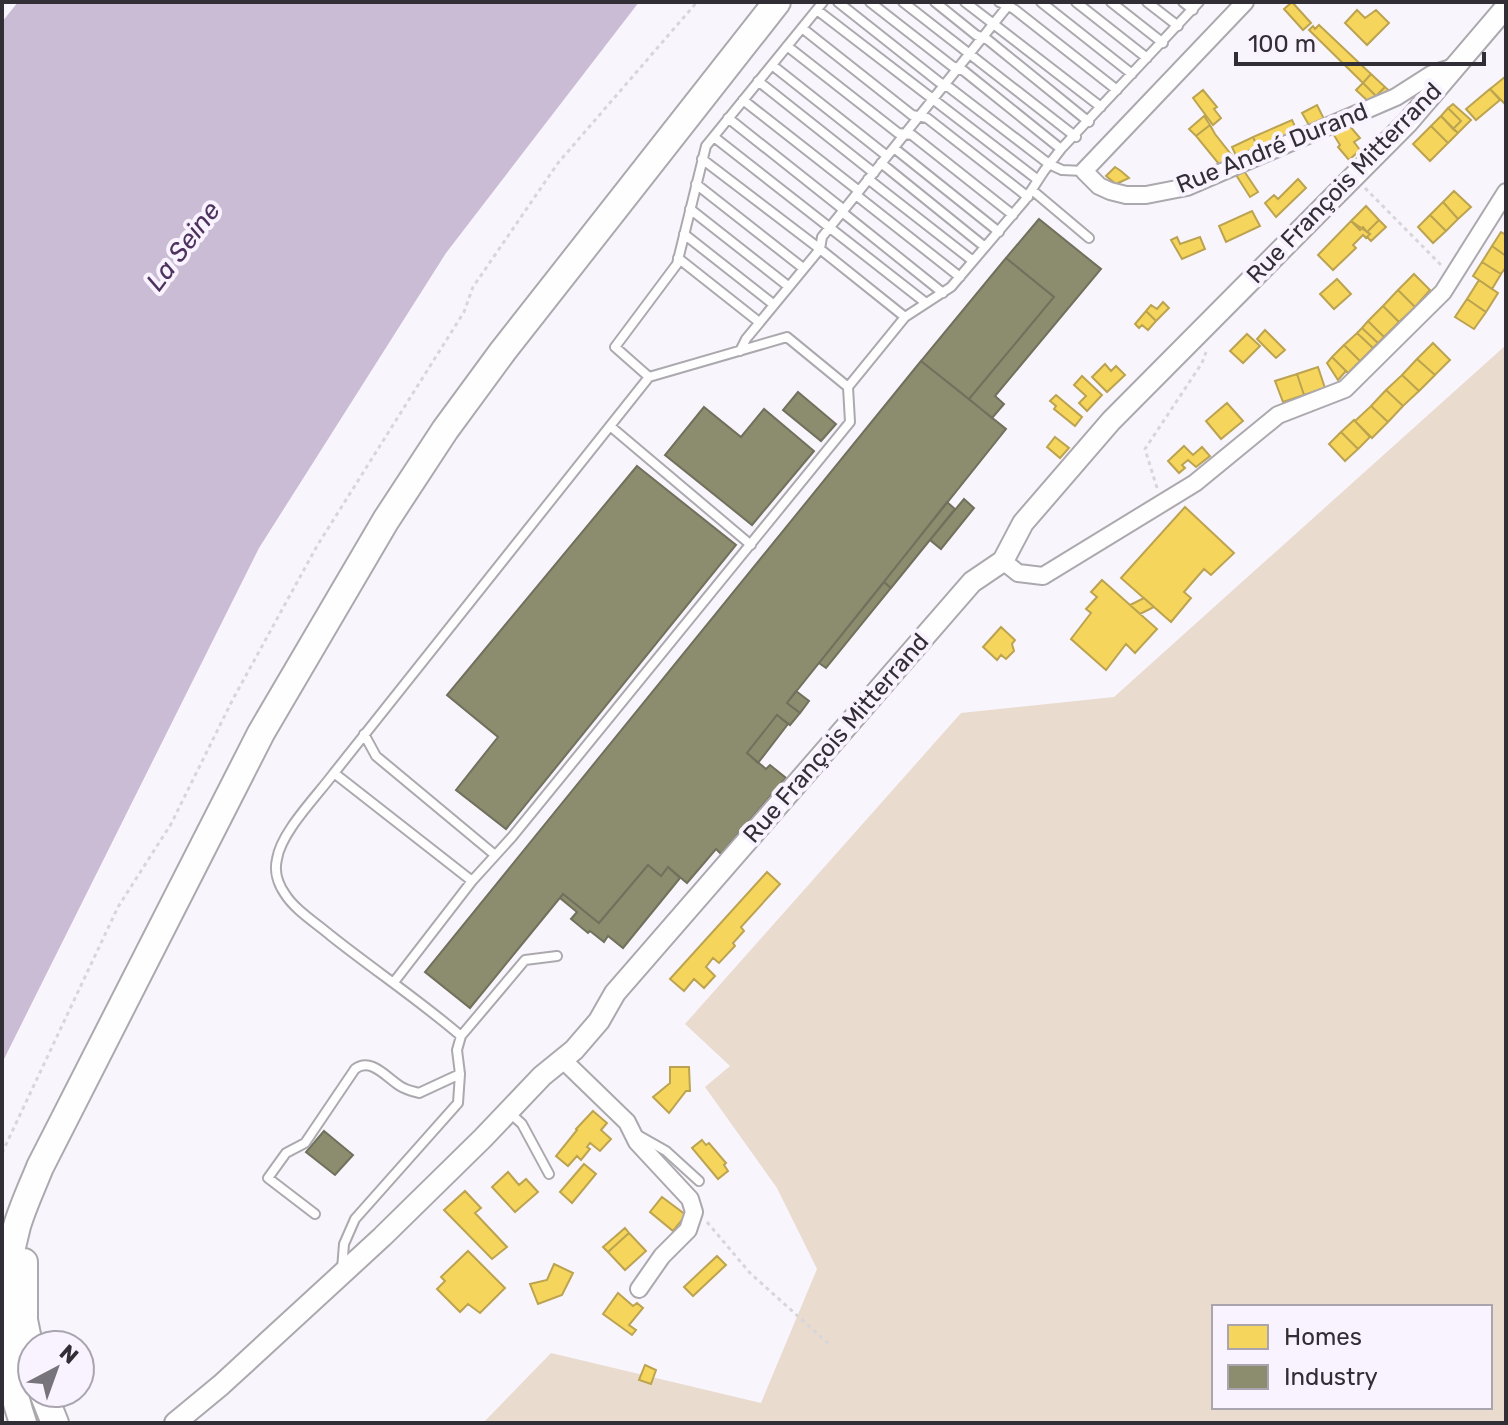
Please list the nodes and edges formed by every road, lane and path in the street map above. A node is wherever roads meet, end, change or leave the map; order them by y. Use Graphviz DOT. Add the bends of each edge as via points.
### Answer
graph roads {
  1 [pos="697,2"];
  2 [pos="777,2"];
  3 [pos="838,2"];
  4 [pos="870,2"];
  5 [pos="903,2"];
  6 [pos="935,2"];
  7 [pos="965,2"];
  8 [pos="1041,2"];
  9 [pos="1076,2"];
  10 [pos="1111,2"];
  11 [pos="1147,2"];
  12 [pos="1183,2"];
  13 [pos="1199,2"];
  14 [pos="1245,2"];
  15 [pos="1006,3"];
  16 [pos="820,6"];
  17 [pos="1193,10"];
  18 [pos="1503,17"];
  19 [pos="993,24"];
  20 [pos="1178,26"];
  21 [pos="802,28"];
  22 [pos="983,37"];
  23 [pos="1163,43"];
  24 [pos="787,46"];
  25 [pos="970,53"];
  26 [pos="1147,58"];
  27 [pos="772,65"];
  28 [pos="1458,65"];
  29 [pos="958,68"];
  30 [pos="1132,74"];
  31 [pos="758,81"];
  32 [pos="944,85"];
  33 [pos="1117,90"];
  34 [pos="933,99"];
  35 [pos="743,100"];
  36 [pos="1101,107"];
  37 [pos="920,116"];
  38 [pos="728,118"];
  39 [pos="1089,122"];
  40 [pos="905,134"];
  41 [pos="714,137"];
  42 [pos="1076,137"];
  43 [pos="1061,149"];
  44 [pos="887,156"];
  45 [pos="702,159"];
  46 [pos="1049,164"];
  47 [pos="1084,171"];
  48 [pos="871,176"];
  49 [pos="1354,176"];
  50 [pos="1038,180"];
  51 [pos="696,184"];
  52 [pos="1506,192"];
  53 [pos="857,193"];
  54 [pos="1030,193"];
  55 [pos="690,209"];
  56 [pos="843,211"];
  57 [pos="1013,215"];
  58 [pos="829,228"];
  59 [pos="999,232"];
  60 [pos="684,234"];
  61 [pos="1089,238"];
  62 [pos="985,247"];
  63 [pos="820,249"];
  64 [pos="678,258"];
  65 [pos="973,261"];
  66 [pos="803,268"];
  67 [pos="960,277"];
  68 [pos="1451,279"];
  69 [pos="788,286"];
  70 [pos="943,293"];
  71 [pos="926,303"];
  72 [pos="773,304"];
  73 [pos="905,317"];
  74 [pos="759,322"];
  75 [pos="1210,343"];
  76 [pos="740,351"];
  77 [pos="649,377"];
  78 [pos="848,387"];
  79 [pos="610,426"];
  80 [pos="1162,503"];
  81 [pos="751,545"];
  82 [pos="1003,561"];
  83 [pos="364,734"];
  84 [pos="334,773"];
  85 [pos="495,855"];
  86 [pos="472,881"];
  87 [pos="557,956"];
  88 [pos="394,982"];
  89 [pos="461,1036"];
  90 [pos="562,1059"];
  91 [pos="460,1074"];
  92 [pos="508,1111"];
  93 [pos="632,1131"];
  94 [pos="2,1153"];
  95 [pos="40,1167"];
  96 [pos="549,1174"];
  97 [pos="699,1181"];
  98 [pos="694,1212"];
  99 [pos="315,1214"];
  100 [pos="342,1275"];
  101 [pos="639,1289"];
  102 [pos="26,1329"];
  103 [pos="831,1346"];
  104 [pos="221,1385"];
  105 [pos="23,1423"];
  106 [pos="175,1423"];
  107 [pos="192,1423"];
  1 -- 94 [label="path" via="558,163 473,287 464,312 317,546 171,824 118,907"];
  2 -- 95 [label="main road" via="503,351 386,520 261,733"];
  3 -- 32 [label="lane"];
  4 -- 29 [label="lane"];
  5 -- 25 [label="lane"];
  6 -- 22 [label="lane"];
  7 -- 19 [label="lane"];
  8 -- 30 [label="lane"];
  9 -- 26 [label="lane"];
  10 -- 23 [label="lane"];
  11 -- 20 [label="lane"];
  12 -- 17 [label="lane"];
  13 -- 17 [label="lane"];
  14 -- 47 [label="street"];
  15 -- 19 [label="lane"];
  15 -- 33 [label="lane"];
  16 -- 21 [label="lane"];
  16 -- 34 [label="lane"];
  17 -- 20 [label="lane"];
  18 -- 28 [label="street, Rue François Mitterrand"];
  19 -- 22 [label="lane"];
  19 -- 36 [label="lane"];
  20 -- 23 [label="lane"];
  21 -- 24 [label="lane"];
  21 -- 37 [label="lane"];
  22 -- 25 [label="lane"];
  22 -- 39 [label="lane"];
  23 -- 26 [label="lane"];
  24 -- 27 [label="lane"];
  24 -- 40 [label="lane"];
  25 -- 29 [label="lane"];
  25 -- 42 [label="lane"];
  26 -- 30 [label="lane"];
  27 -- 31 [label="lane"];
  27 -- 44 [label="lane"];
  28 -- 47 [label="street, Rue André Durand" via="1187,187 1126,195 1099,186"];
  28 -- 49 [label="street, Rue François Mitterrand"];
  29 -- 32 [label="lane"];
  29 -- 43 [label="lane"];
  30 -- 33 [label="lane"];
  31 -- 35 [label="lane"];
  31 -- 48 [label="lane"];
  32 -- 34 [label="lane"];
  32 -- 46 [label="lane"];
  33 -- 36 [label="lane"];
  34 -- 37 [label="lane"];
  34 -- 50 [label="lane"];
  35 -- 38 [label="lane"];
  35 -- 53 [label="lane"];
  36 -- 39 [label="lane"];
  37 -- 40 [label="lane"];
  37 -- 54 [label="lane"];
  38 -- 41 [label="lane"];
  38 -- 56 [label="lane"];
  39 -- 42 [label="lane"];
  40 -- 44 [label="lane"];
  40 -- 57 [label="lane"];
  41 -- 45 [label="lane"];
  41 -- 58 [label="lane"];
  42 -- 43 [label="lane"];
  43 -- 46 [label="lane"];
  44 -- 48 [label="lane"];
  44 -- 59 [label="lane"];
  44 -- 62 [label="lane"];
  45 -- 51 [label="lane"];
  45 -- 63 [label="lane"];
  46 -- 47 [label="lane"];
  46 -- 50 [label="lane"];
  48 -- 53 [label="lane"];
  48 -- 65 [label="lane"];
  49 -- 68 [label="path"];
  49 -- 82 [label="street, Rue François Mitterrand" via="1111,421 1015,532"];
  50 -- 54 [label="lane"];
  51 -- 55 [label="lane"];
  51 -- 66 [label="lane"];
  52 -- 68 [label="street"];
  53 -- 56 [label="lane"];
  53 -- 67 [label="lane"];
  54 -- 57 [label="lane"];
  54 -- 61 [label="lane"];
  55 -- 60 [label="lane"];
  55 -- 69 [label="lane"];
  56 -- 58 [label="lane"];
  56 -- 70 [label="lane"];
  57 -- 59 [label="lane"];
  58 -- 63 [label="lane"];
  58 -- 71 [label="lane"];
  59 -- 62 [label="lane"];
  60 -- 64 [label="lane"];
  60 -- 72 [label="lane"];
  62 -- 65 [label="lane"];
  63 -- 66 [label="lane"];
  63 -- 73 [label="lane"];
  64 -- 74 [label="lane"];
  64 -- 77 [label="lane" via="615,347"];
  65 -- 67 [label="lane"];
  66 -- 69 [label="lane"];
  67 -- 70 [label="lane"];
  68 -- 80 [label="street" via="1345,389 1278,415 1195,483"];
  69 -- 72 [label="lane"];
  70 -- 71 [label="lane"];
  71 -- 73 [label="lane"];
  72 -- 74 [label="lane"];
  73 -- 78 [label="lane"];
  74 -- 76 [label="lane"];
  75 -- 80 [label="path" via="1145,449"];
  76 -- 77 [label="lane"];
  76 -- 78 [label="lane" via="787,337"];
  77 -- 79 [label="lane"];
  78 -- 81 [label="lane" via="850,422"];
  79 -- 81 [label="lane"];
  79 -- 83 [label="lane"];
  80 -- 82 [label="street" via="1043,576 1018,573"];
  81 -- 85 [label="lane"];
  82 -- 90 [label="street, Rue François Mitterrand" via="972,582"];
  83 -- 84 [label="lane"];
  83 -- 85 [label="lane" via="376,756"];
  84 -- 86 [label="lane"];
  84 -- 88 [label="lane" via="279,848 277,879 303,913"];
  85 -- 86 [label="lane"];
  86 -- 88 [label="lane"];
  87 -- 89 [label="lane" via="525,960"];
  88 -- 89 [label="lane"];
  89 -- 91 [label="lane"];
  90 -- 92 [label="street, Rue François Mitterrand"];
  90 -- 93 [label="street"];
  91 -- 99 [label="lane" via="419,1093 403,1089 370,1064 355,1069 305,1143 286,1153 268,1178"];
  91 -- 100 [label="lane" via="458,1103 355,1219 344,1244"];
  92 -- 96 [label="lane" via="522,1124"];
  92 -- 100 [label="street, Rue François Mitterrand"];
  93 -- 97 [label="lane" via="666,1151"];
  93 -- 98 [label="street" via="690,1199"];
  95 -- 102 [label="main road" via="23,1272"];
  95 -- 105 [label="main road" via="16,1227 4,1307 10,1373"];
  98 -- 101 [label="street" via="688,1230"];
  98 -- 103 [label="path" via="750,1273"];
  100 -- 104 [label="street, Rue François Mitterrand"];
  104 -- 106 [label="street"];
  104 -- 107 [label="street"];
}
